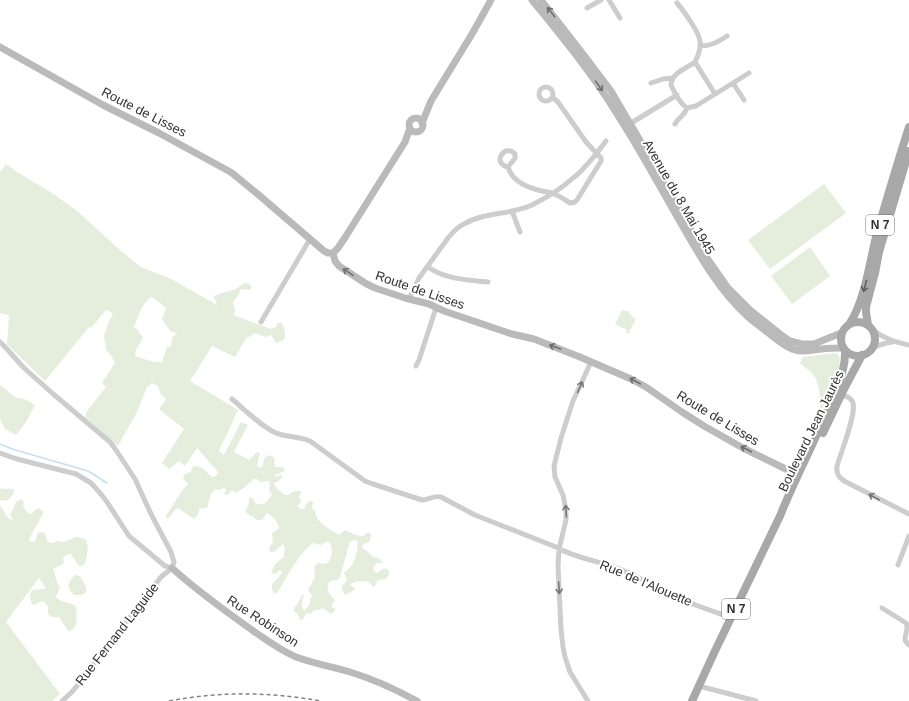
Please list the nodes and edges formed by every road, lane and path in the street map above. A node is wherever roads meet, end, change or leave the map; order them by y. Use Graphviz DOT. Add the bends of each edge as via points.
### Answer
graph roads {
  1 [pos="491,0"];
  2 [pos="532,0"];
  3 [pos="541,0"];
  4 [pos="601,0"];
  5 [pos="609,0"];
  6 [pos="677,3"];
  7 [pos="587,8"];
  8 [pos="620,18"];
  9 [pos="727,36"];
  10 [pos="700,46"];
  11 [pos="0,47"];
  12 [pos="695,62"];
  13 [pos="749,73"];
  14 [pos="672,78"];
  15 [pos="651,83"];
  16 [pos="733,83"];
  17 [pos="715,94"];
  18 [pos="677,95"];
  19 [pos="552,97"];
  20 [pos="744,100"];
  21 [pos="431,101"];
  22 [pos="687,108"];
  23 [pos="416,119"];
  24 [pos="422,123"];
  25 [pos="675,124"];
  26 [pos="628,125"];
  27 [pos="909,127"];
  28 [pos="413,130"];
  29 [pos="606,142"];
  30 [pos="909,151"];
  31 [pos="596,153"];
  32 [pos="508,167"];
  33 [pos="552,193"];
  34 [pos="512,211"];
  35 [pos="520,232"];
  36 [pos="310,239"];
  37 [pos="333,253"];
  38 [pos="428,267"];
  39 [pos="488,282"];
  40 [pos="409,300"];
  41 [pos="436,308"];
  42 [pos="261,322"];
  43 [pos="850,323"];
  44 [pos="871,328"];
  45 [pos="841,333"];
  46 [pos="0,342"];
  47 [pos="893,342"];
  48 [pos="909,345"];
  49 [pos="872,349"];
  50 [pos="844,350"];
  51 [pos="862,355"];
  52 [pos="591,362"];
  53 [pos="416,366"];
  54 [pos="842,395"];
  55 [pos="232,399"];
  56 [pos="0,453"];
  57 [pos="798,475"];
  58 [pos="909,514"];
  59 [pos="780,516"];
  60 [pos="909,536"];
  61 [pos="559,549"];
  62 [pos="898,565"];
  63 [pos="172,568"];
  64 [pos="882,608"];
  65 [pos="732,618"];
  66 [pos="909,645"];
  67 [pos="699,686"];
  68 [pos="62,701"];
  69 [pos="417,701"];
  70 [pos="588,701"];
  71 [pos="692,701"];
  72 [pos="756,701"];
  1 -- 21 [label="street"];
  2 -- 26 [label="street, Avenue du 8 Mai 1945, one-way"];
  26 -- 3 [label="street, Avenue du 8 Mai 1945, one-way" via="611,91"];
  4 -- 7 [label="street"];
  5 -- 8 [label="street"];
  6 -- 10 [label="street" via="698,35"];
  9 -- 10 [label="street" via="716,43"];
  10 -- 12 [label="street"];
  11 -- 36 [label="street, Route de Lisses" via="102,105 225,169"];
  12 -- 14 [label="street"];
  12 -- 17 [label="street"];
  13 -- 16 [label="street"];
  14 -- 15 [label="street"];
  14 -- 18 [label="street" via="671,85"];
  16 -- 17 [label="street"];
  16 -- 20 [label="street"];
  17 -- 22 [label="street" via="696,106"];
  18 -- 22 [label="street"];
  18 -- 26 [label="street"];
  19 -- 31 [label="street" via="564,109"];
  21 -- 23 [label="street"];
  21 -- 24 [label="street"];
  22 -- 25 [label="street" via="686,113"];
  23 -- 24 [label="street"];
  23 -- 28 [label="street" via="410,123"];
  24 -- 28 [label="street" via="421,130"];
  26 -- 45 [label="street, Avenue du 8 Mai 1945" via="706,258 750,310 786,339 796,343 814,344"];
  26 -- 50 [label="street, Avenue du 8 Mai 1945" via="702,261 736,305 756,323 793,349"];
  27 -- 43 [label="main road, N 7, one-way" via="878,230 863,291"];
  28 -- 37 [label="street" via="411,138 405,142"];
  29 -- 31 [label="street"];
  30 -- 44 [label="main road, N 7" via="879,252 866,307"];
  31 -- 33 [label="street" via="574,178"];
  31 -- 33 [label="street" via="601,161 575,202 570,203"];
  32 -- 33 [label="street" via="519,182"];
  33 -- 34 [label="street"];
  34 -- 35 [label="street"];
  34 -- 38 [label="street" via="462,224 448,238"];
  36 -- 37 [label="street, Route de Lisses" via="324,251"];
  36 -- 42 [label="street"];
  40 -- 37 [label="street, Route de Lisses, one-way" via="364,283 338,266"];
  38 -- 39 [label="street" via="442,274"];
  38 -- 40 [label="street" via="419,278"];
  40 -- 41 [label="street, Route de Lisses"];
  52 -- 41 [label="street, Route de Lisses, one-way" via="534,339"];
  41 -- 53 [label="street"];
  43 -- 44 [label="main road" via="858,321"];
  43 -- 45 [label="main road"];
  44 -- 47 [label="street"];
  44 -- 49 [label="main road" via="875,335"];
  45 -- 50 [label="main road" via="840,341"];
  46 -- 63 [label="street" via="23,367 110,442 135,479 150,514 171,552 174,562"];
  47 -- 48 [label="street"];
  47 -- 49 [label="street"];
  49 -- 51 [label="main road"];
  50 -- 51 [label="main road" via="851,355"];
  50 -- 57 [label="main road, Boulevard Jean Jaurès / N 7" via="845,366 841,379"];
  51 -- 54 [label="main road, Boulevard Jean Jaurès / N 7"];
  57 -- 52 [label="street, Route de Lisses, one-way" via="743,448 631,379"];
  61 -- 52 [label="street, one-way" via="566,510 563,495 555,478 554,466 573,401"];
  58 -- 54 [label="street, one-way" via="846,482 838,475 837,466 854,409 852,400"];
  54 -- 59 [label="main road, Boulevard Jean Jaurès / N 7" via="791,501"];
  55 -- 61 [label="street, Rue de l'Alouette" via="268,429 310,441 365,481 422,500 441,497 475,515"];
  56 -- 63 [label="street" via="76,474 91,483 108,502 129,536 165,566"];
  57 -- 59 [label="main road, Boulevard Jean Jaurès / N 7"];
  59 -- 65 [label="main road, Boulevard Jean Jaurès / N 7"];
  60 -- 62 [label="street"];
  61 -- 65 [label="street, Rue de l'Alouette" via="620,569 670,594"];
  61 -- 70 [label="street, one-way" via="561,628 565,657 570,672"];
  63 -- 68 [label="street, Rue Fernand Laguide" via="161,577 80,682"];
  63 -- 69 [label="street, Rue Robinson" via="216,605 292,655 373,680"];
  64 -- 66 [label="street" via="906,623 908,629 905,640"];
  65 -- 67 [label="main road, Boulevard Jean Jaurès / N 7"];
  67 -- 71 [label="main road, Boulevard Jean Jaurès / N 7"];
  67 -- 72 [label="street"];
}
